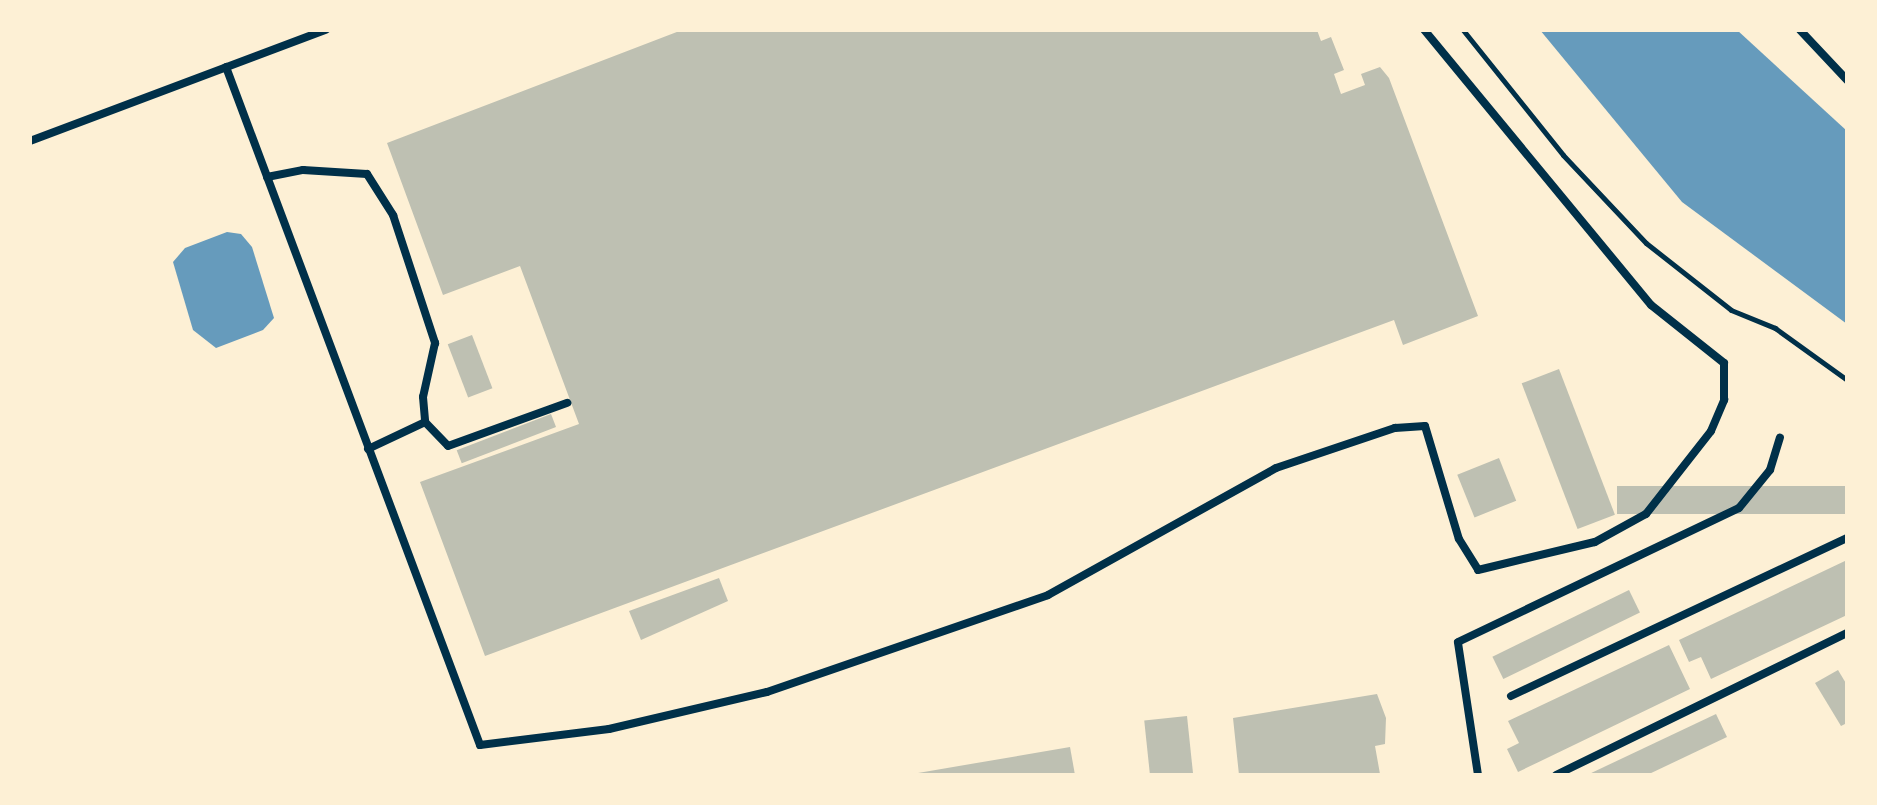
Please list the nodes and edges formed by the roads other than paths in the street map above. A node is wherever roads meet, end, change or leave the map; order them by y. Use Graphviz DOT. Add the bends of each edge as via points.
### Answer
graph roads {
  1 [pos="326,30"];
  2 [pos="1424,30"];
  3 [pos="1800,30"];
  4 [pos="226,68"];
  5 [pos="1847,80"];
  6 [pos="30,141"];
  7 [pos="267,177"];
  8 [pos="567,403"];
  9 [pos="425,422"];
  10 [pos="1780,437"];
  11 [pos="368,449"];
  12 [pos="1847,538"];
  13 [pos="1847,633"];
  14 [pos="1511,696"];
  15 [pos="1478,775"];
  16 [pos="1556,775"];
  1 -- 4 [label="lane"];
  2 -- 11 [label="lane" via="1652,304 1724,363 1724,400 1687,470 1646,514 1596,542 1478,570 1459,539 1425,426 1395,428 1276,468 1048,595 767,692 609,730 480,745"];
  3 -- 5 [label="lane"];
  4 -- 6 [label="lane"];
  4 -- 7 [label="lane"];
  7 -- 9 [label="lane" via="303,170 367,174 385,202 435,343 423,397"];
  7 -- 11 [label="lane"];
  8 -- 9 [label="lane" via="448,446"];
  9 -- 11 [label="lane"];
  10 -- 15 [label="lane" via="1770,470 1739,508 1458,642"];
  12 -- 14 [label="lane"];
  13 -- 16 [label="lane"];
}
